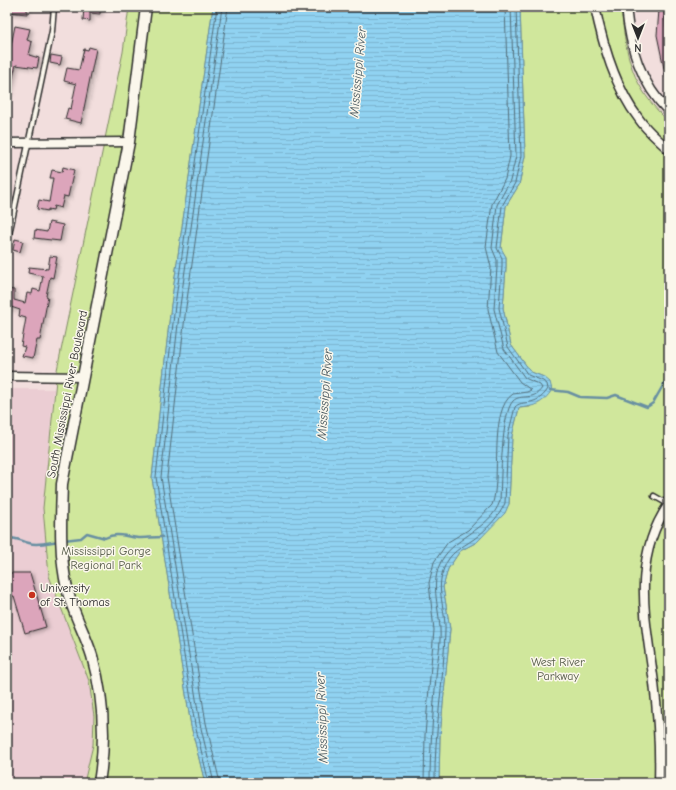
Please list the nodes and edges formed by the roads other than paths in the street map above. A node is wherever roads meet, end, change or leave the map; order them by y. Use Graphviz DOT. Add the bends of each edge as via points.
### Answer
graph roads {
  1 [pos="54,7"];
  2 [pos="146,7"];
  3 [pos="595,7"];
  4 [pos="626,7"];
  5 [pos="669,112"];
  6 [pos="129,142"];
  7 [pos="7,143"];
  8 [pos="29,143"];
  9 [pos="669,150"];
  10 [pos="7,244"];
  11 [pos="7,376"];
  12 [pos="83,376"];
  13 [pos="654,496"];
  14 [pos="669,504"];
  15 [pos="99,783"];
  16 [pos="660,783"];
  1 -- 8 [label="lane" via="52,31"];
  2 -- 6 [label="street, South Mississippi River Boulevard"];
  3 -- 9 [label="street" via="612,68 624,96 638,119"];
  4 -- 5 [label="street" via="629,34 640,70 648,88"];
  6 -- 8 [label="street"];
  6 -- 12 [label="street, South Mississippi River Boulevard"];
  7 -- 8 [label="street"];
  8 -- 10 [label="lane"];
  11 -- 12 [label="street"];
  12 -- 15 [label="street, South Mississippi River Boulevard" via="62,484 64,565 74,613 92,656 100,688 104,732"];
  13 -- 14 [label="lane"];
  14 -- 16 [label="street" via="651,538 643,573"];
}
